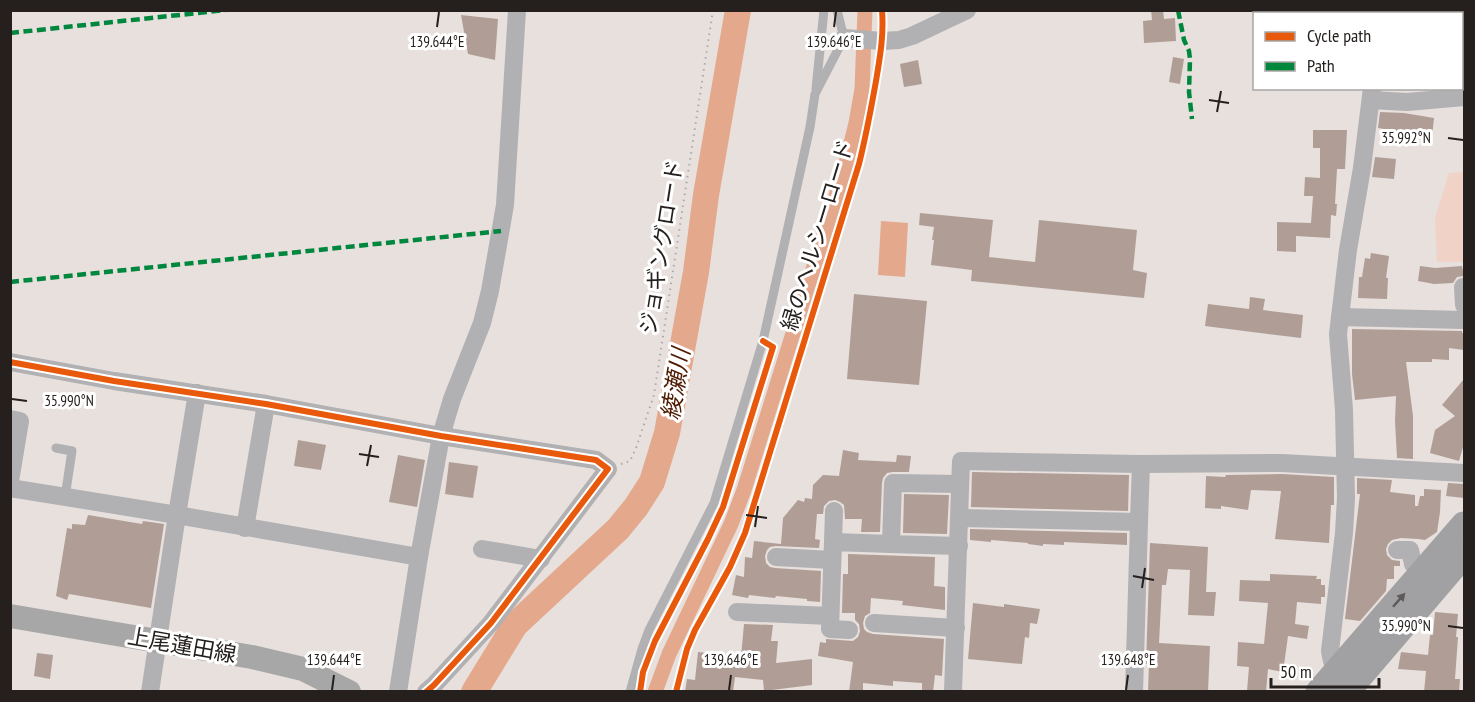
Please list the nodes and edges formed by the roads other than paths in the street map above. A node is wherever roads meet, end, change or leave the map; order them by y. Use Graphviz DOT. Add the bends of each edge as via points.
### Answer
graph roads {
  1 [pos="517,10"];
  2 [pos="824,10"];
  3 [pos="837,10"];
  4 [pos="967,10"];
  5 [pos="849,39"];
  6 [pos="815,94"];
  7 [pos="1372,94"];
  8 [pos="1464,98"];
  9 [pos="1340,317"];
  10 [pos="1464,320"];
  11 [pos="10,362"];
  12 [pos="198,393"];
  13 [pos="266,404"];
  14 [pos="10,419"];
  15 [pos="441,436"];
  16 [pos="56,448"];
  17 [pos="1141,464"];
  18 [pos="1346,466"];
  19 [pos="1464,473"];
  20 [pos="10,481"];
  21 [pos="960,484"];
  22 [pos="10,488"];
  23 [pos="65,497"];
  24 [pos="834,511"];
  25 [pos="177,515"];
  26 [pos="960,518"];
  27 [pos="1139,522"];
  28 [pos="1464,525"];
  29 [pos="245,528"];
  30 [pos="891,544"];
  31 [pos="959,546"];
  32 [pos="482,549"];
  33 [pos="1397,550"];
  34 [pos="832,551"];
  35 [pos="1464,553"];
  36 [pos="419,557"];
  37 [pos="776,557"];
  38 [pos="541,559"];
  39 [pos="1423,573"];
  40 [pos="737,612"];
  41 [pos="10,616"];
  42 [pos="830,616"];
  43 [pos="874,623"];
  44 [pos="956,628"];
  45 [pos="849,630"];
  46 [pos="158,640"];
  47 [pos="1334,685"];
  48 [pos="150,692"];
  49 [pos="349,692"];
  50 [pos="398,692"];
  51 [pos="426,692"];
  52 [pos="630,692"];
  53 [pos="953,692"];
  54 [pos="1134,692"];
  1 -- 15 [label="street" via="501,231 482,323"];
  2 -- 6 [label="lane"];
  3 -- 5 [label="lane"];
  4 -- 5 [label="street" via="899,40"];
  5 -- 6 [label="lane"];
  6 -- 52 [label="lane" via="763,341 714,503 649,630"];
  7 -- 8 [label="street" via="1407,102"];
  7 -- 9 [label="street"];
  9 -- 10 [label="street"];
  9 -- 18 [label="street"];
  11 -- 12 [label="street"];
  12 -- 13 [label="street"];
  12 -- 25 [label="street"];
  13 -- 15 [label="street"];
  13 -- 29 [label="street"];
  14 -- 20 [label="street" via="20,420"];
  15 -- 36 [label="street"];
  15 -- 38 [label="street" via="596,460 608,469"];
  16 -- 23 [label="lane" via="72,451"];
  17 -- 18 [label="street"];
  17 -- 21 [label="street" via="961,461"];
  17 -- 27 [label="street"];
  18 -- 19 [label="street"];
  18 -- 47 [label="street" via="1344,533 1330,651"];
  21 -- 26 [label="street"];
  21 -- 30 [label="street" via="893,483"];
  22 -- 23 [label="street"];
  23 -- 25 [label="street"];
  24 -- 34 [label="street"];
  25 -- 29 [label="street"];
  25 -- 46 [label="street"];
  26 -- 27 [label="street"];
  26 -- 31 [label="street"];
  27 -- 54 [label="street"];
  28 -- 39 [label="main road"];
  29 -- 36 [label="street"];
  30 -- 31 [label="street"];
  30 -- 34 [label="street"];
  31 -- 44 [label="street"];
  32 -- 38 [label="street"];
  33 -- 39 [label="street" via="1410,550 1413,564"];
  34 -- 37 [label="street"];
  34 -- 42 [label="street"];
  35 -- 47 [label="main road"];
  36 -- 50 [label="street"];
  38 -- 51 [label="street" via="491,623"];
  47 -- 39 [label="main road, one-way"];
  40 -- 42 [label="street"];
  41 -- 46 [label="main road, 上尾蓮田線"];
  42 -- 45 [label="street" via="830,629"];
  43 -- 44 [label="street"];
  44 -- 53 [label="street"];
  46 -- 48 [label="street"];
  46 -- 49 [label="main road, 上尾蓮田線" via="303,669"];
}
